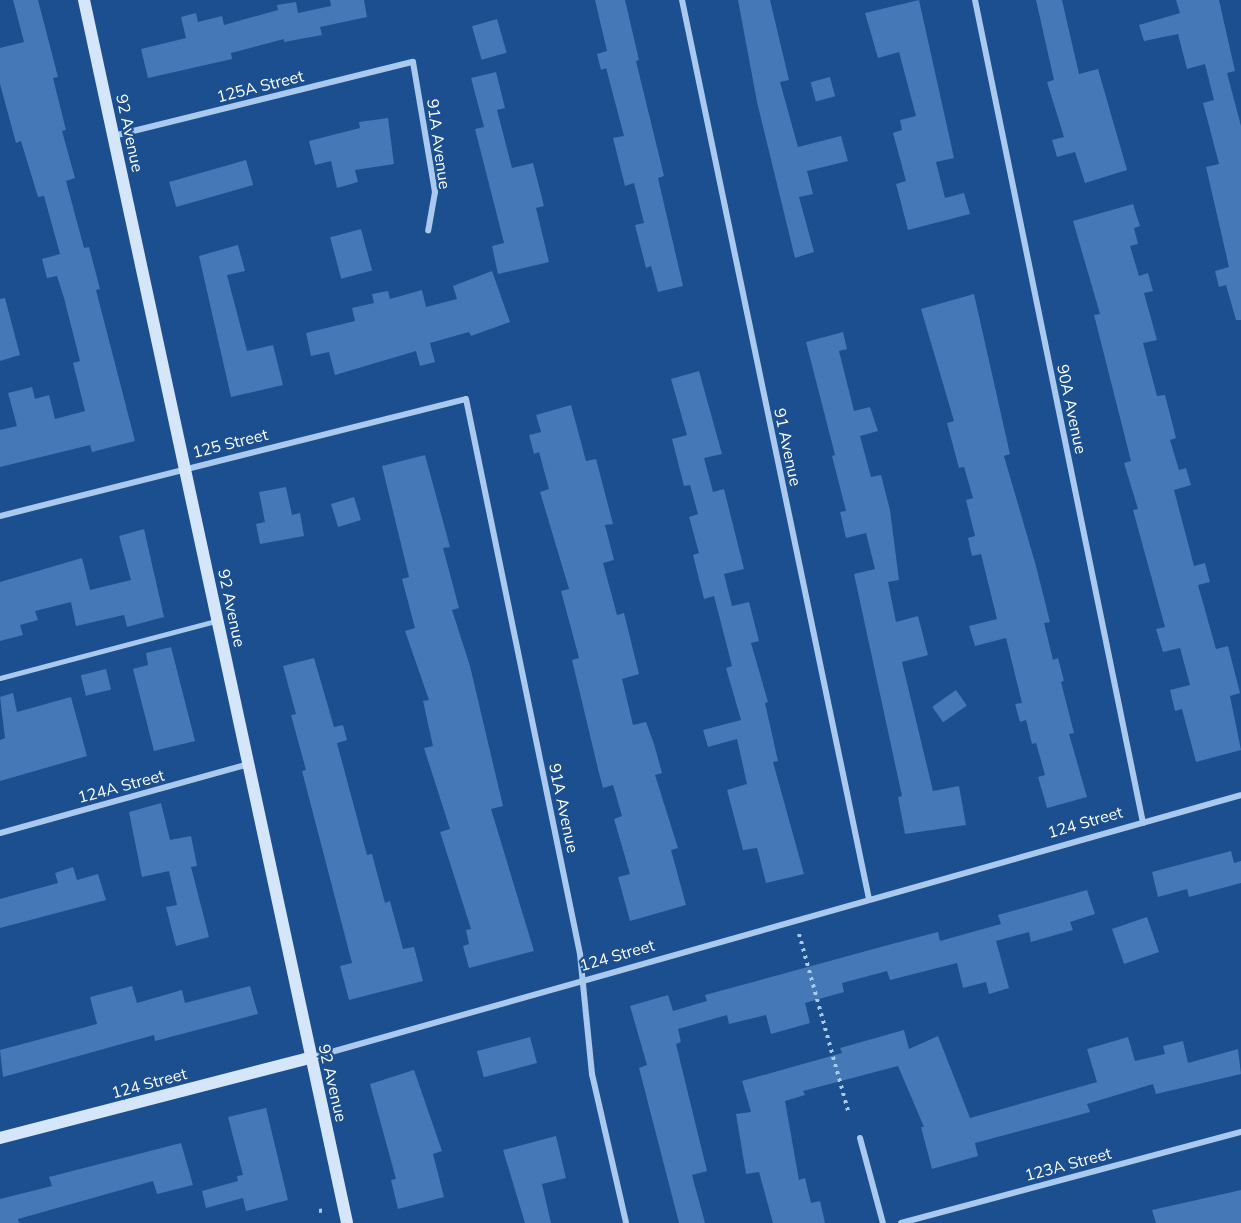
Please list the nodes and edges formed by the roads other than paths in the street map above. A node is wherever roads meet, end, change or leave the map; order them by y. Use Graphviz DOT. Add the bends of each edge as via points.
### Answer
graph roads {
  1 [pos="84,0"];
  2 [pos="682,0"];
  3 [pos="975,0"];
  4 [pos="413,62"];
  5 [pos="113,136"];
  6 [pos="428,230"];
  7 [pos="466,399"];
  8 [pos="185,468"];
  9 [pos="0,516"];
  10 [pos="218,620"];
  11 [pos="0,678"];
  12 [pos="249,764"];
  13 [pos="1241,795"];
  14 [pos="1143,823"];
  15 [pos="0,833"];
  16 [pos="869,899"];
  17 [pos="583,982"];
  18 [pos="310,1058"];
  19 [pos="1241,1132"];
  20 [pos="0,1138"];
  21 [pos="860,1138"];
  22 [pos="347,1223"];
  23 [pos="626,1223"];
  24 [pos="883,1223"];
  25 [pos="901,1223"];
  1 -- 5 [label="street, 92 Avenue"];
  2 -- 16 [label="street, 91 Avenue"];
  3 -- 14 [label="street, 90A Avenue"];
  4 -- 5 [label="street, 125A Street"];
  4 -- 6 [label="street, 91A Avenue" via="435,192"];
  5 -- 8 [label="street, 92 Avenue"];
  7 -- 8 [label="street, 125 Street"];
  7 -- 17 [label="street, 91A Avenue"];
  8 -- 9 [label="street, 125 Street"];
  8 -- 10 [label="street, 92 Avenue"];
  10 -- 11 [label="lane"];
  10 -- 12 [label="street, 92 Avenue"];
  12 -- 15 [label="street, 124A Street"];
  12 -- 18 [label="street, 92 Avenue"];
  13 -- 14 [label="street, 124 Street"];
  14 -- 16 [label="street, 124 Street"];
  16 -- 17 [label="street, 124 Street"];
  17 -- 18 [label="street, 124 Street"];
  17 -- 23 [label="street, 91A Avenue" via="592,1074"];
  18 -- 20 [label="street, 124 Street"];
  18 -- 22 [label="street, 92 Avenue"];
  19 -- 25 [label="street, 123A Street"];
  21 -- 24 [label="street"];
}
